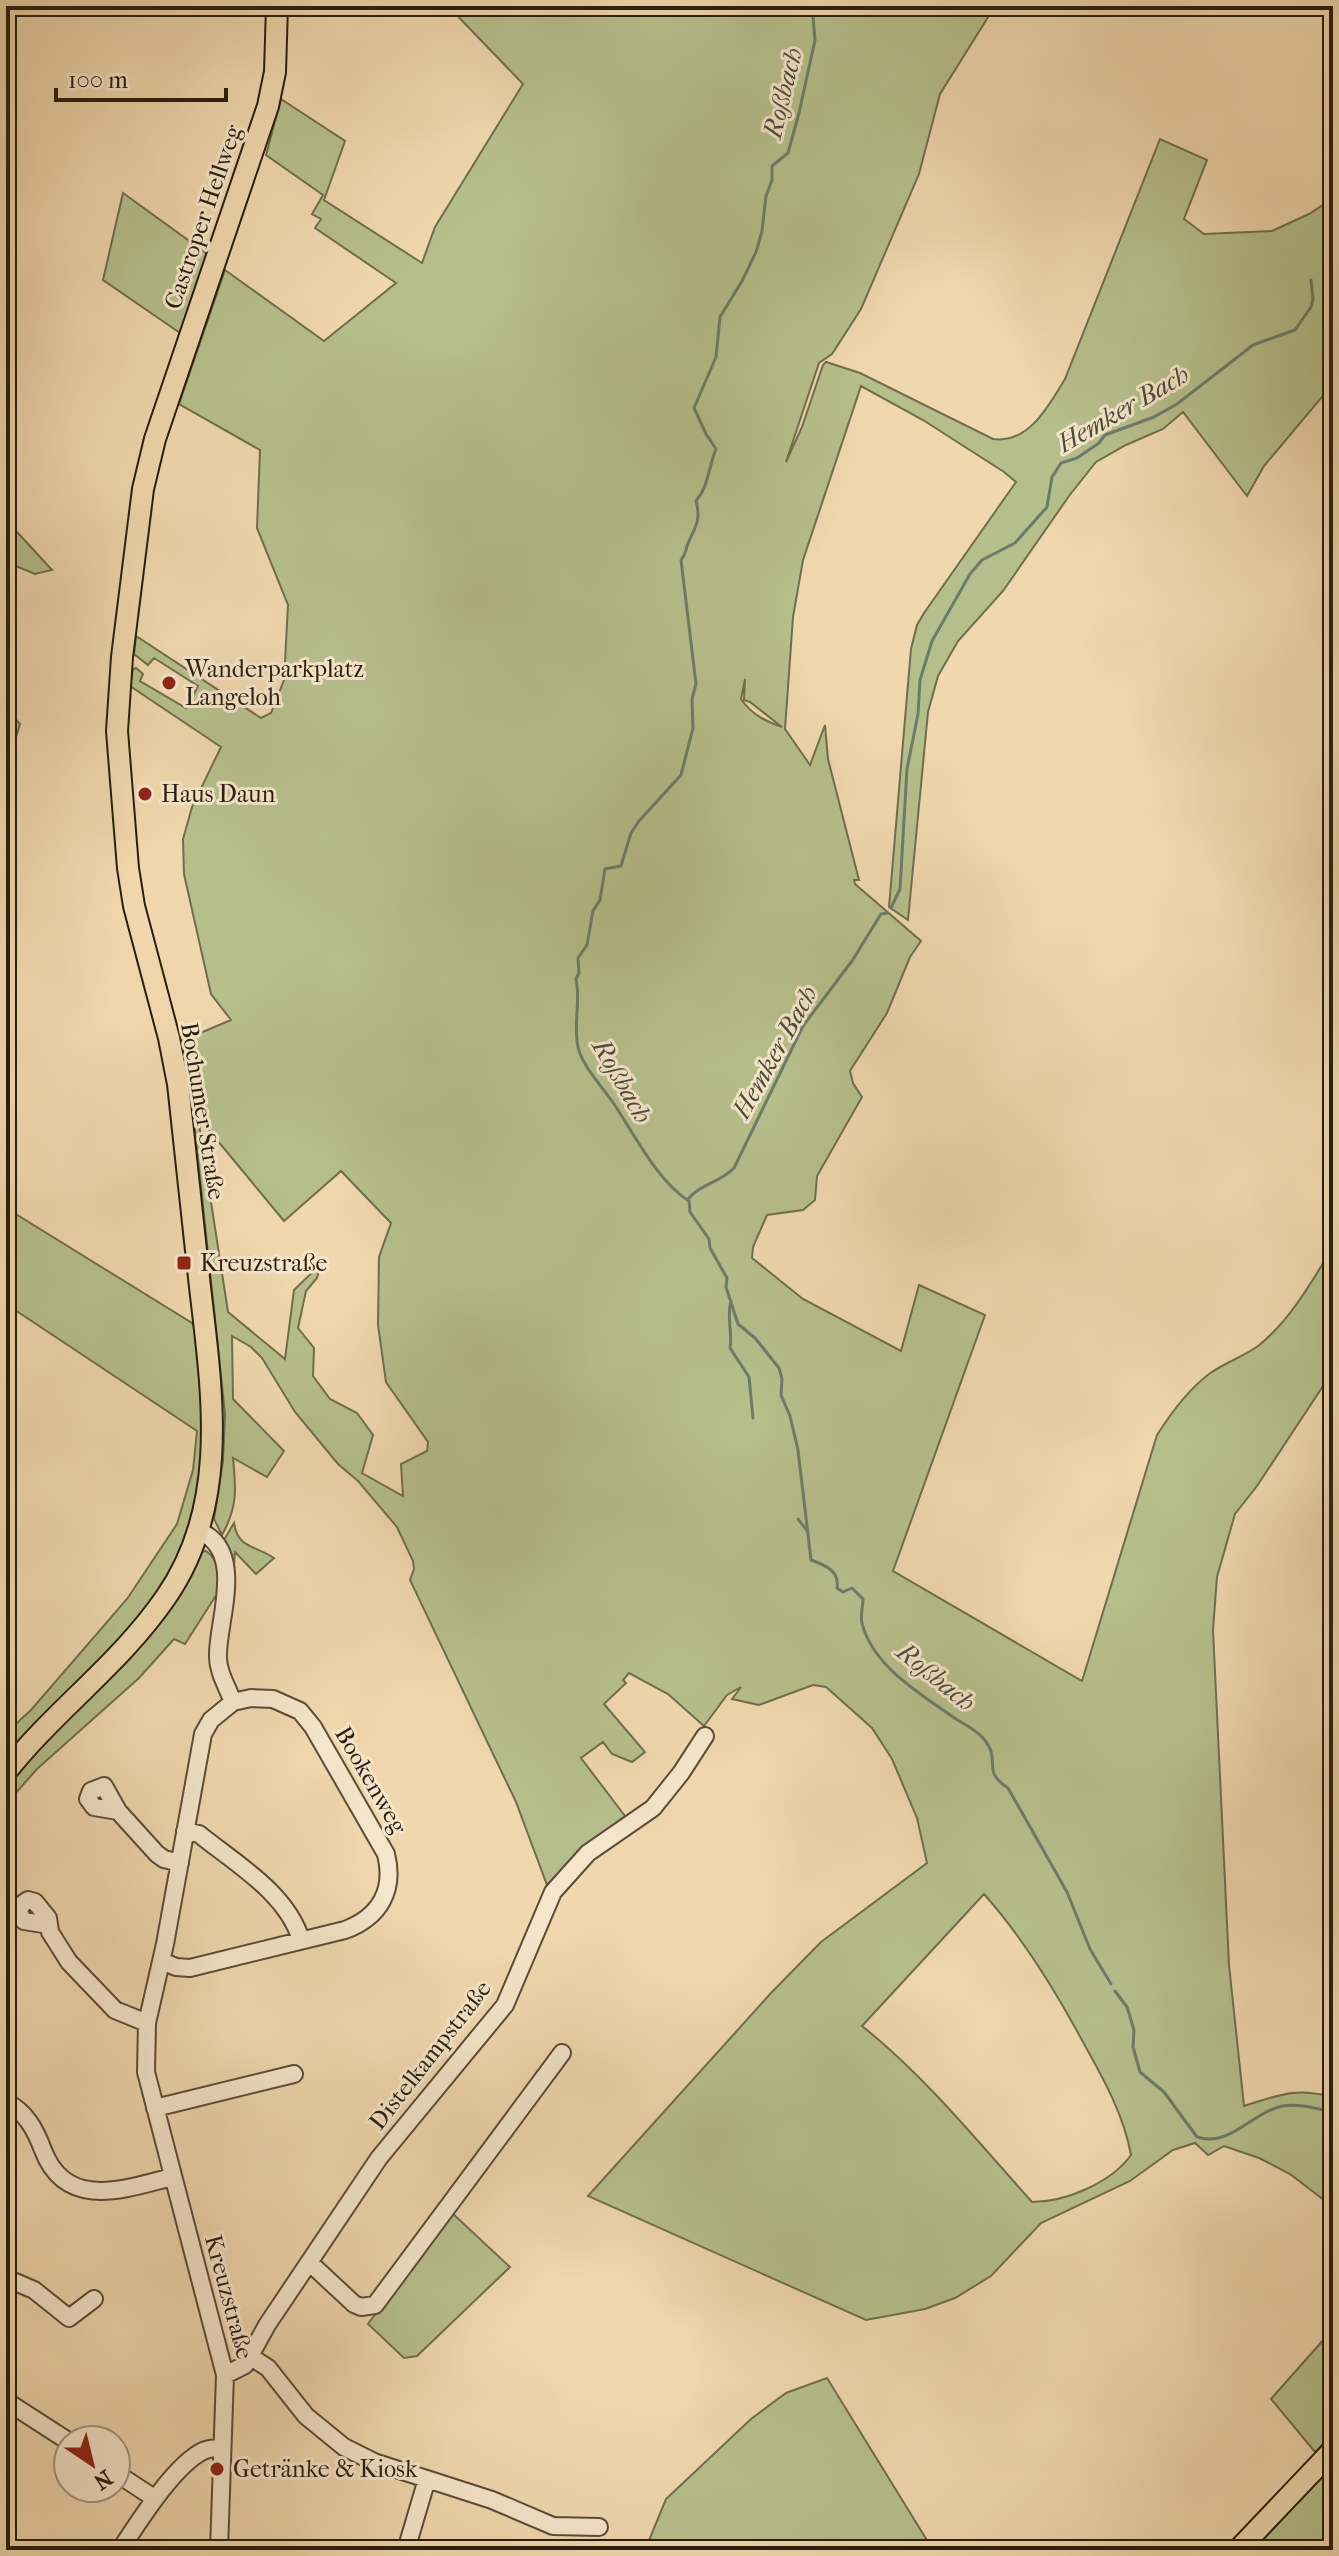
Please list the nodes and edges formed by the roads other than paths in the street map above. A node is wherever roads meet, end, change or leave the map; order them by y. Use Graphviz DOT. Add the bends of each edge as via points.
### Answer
graph roads {
  1 [pos="277,6"];
  2 [pos="169,395"];
  3 [pos="199,1531"];
  4 [pos="233,1702"];
  5 [pos="705,1736"];
  6 [pos="6,1772"];
  7 [pos="118,1811"];
  8 [pos="185,1831"];
  9 [pos="180,1863"];
  10 [pos="49,1925"];
  11 [pos="301,1940"];
  12 [pos="162,1961"];
  13 [pos="147,2023"];
  14 [pos="562,2053"];
  15 [pos="294,2074"];
  16 [pos="6,2102"];
  17 [pos="155,2108"];
  18 [pos="172,2177"];
  19 [pos="310,2263"];
  20 [pos="6,2278"];
  21 [pos="94,2299"];
  22 [pos="251,2357"];
  23 [pos="225,2375"];
  24 [pos="6,2401"];
  25 [pos="52,2431"];
  26 [pos="222,2448"];
  27 [pos="1333,2450"];
  28 [pos="427,2479"];
  29 [pos="132,2484"];
  30 [pos="154,2498"];
  31 [pos="599,2527"];
  32 [pos="120,2550"];
  33 [pos="219,2550"];
  34 [pos="406,2550"];
  35 [pos="1238,2550"];
  1 -- 2 [label="main road, Castroper Hellweg" via="268,106"];
  2 -- 3 [label="main road, Bochumer Straße" via="143,489 117,731 124,842 134,906 178,1084 206,1337 213,1440"];
  3 -- 4 [label="street" via="224,1563 227,1599 218,1661"];
  3 -- 6 [label="main road, Bochumer Straße" via="180,1575 143,1628"];
  4 -- 8 [label="street, Kreuzstraße" via="220,1710 203,1734"];
  4 -- 11 [label="street, Bookenweg" via="273,1699 307,1718 386,1854 389,1887 379,1908 345,1930"];
  5 -- 19 [label="street, Distelkampstraße" via="653,1808 588,1853 553,1892 505,2005 379,2158"];
  7 -- 9 [label="street" via="157,1854"];
  8 -- 9 [label="street, Kreuzstraße"];
  8 -- 11 [label="street" via="199,1834 277,1898"];
  9 -- 12 [label="street, Kreuzstraße"];
  10 -- 13 [label="street" via="69,1962 115,2010"];
  11 -- 12 [label="street, Bookenweg" via="190,1968"];
  12 -- 13 [label="street, Kreuzstraße"];
  13 -- 17 [label="street, Kreuzstraße" via="146,2072"];
  14 -- 19 [label="street" via="375,2305 354,2304"];
  15 -- 17 [label="street"];
  16 -- 18 [label="street" via="32,2126 55,2170 81,2189 119,2191"];
  17 -- 18 [label="street, Kreuzstraße"];
  18 -- 23 [label="street, Kreuzstraße"];
  19 -- 22 [label="street, Distelkampstraße"];
  20 -- 21 [label="street" via="34,2290 69,2318"];
  22 -- 23 [label="street"];
  22 -- 28 [label="street" via="268,2368 306,2416 344,2447"];
  23 -- 26 [label="street, Kreuzstraße"];
  24 -- 25 [label="street"];
  26 -- 30 [label="street" via="195,2456"];
  26 -- 33 [label="street, Kreuzstraße"];
  27 -- 35 [label="main road"];
  28 -- 31 [label="street" via="553,2526"];
  28 -- 34 [label="street"];
  29 -- 30 [label="street"];
  30 -- 32 [label="street"];
}
